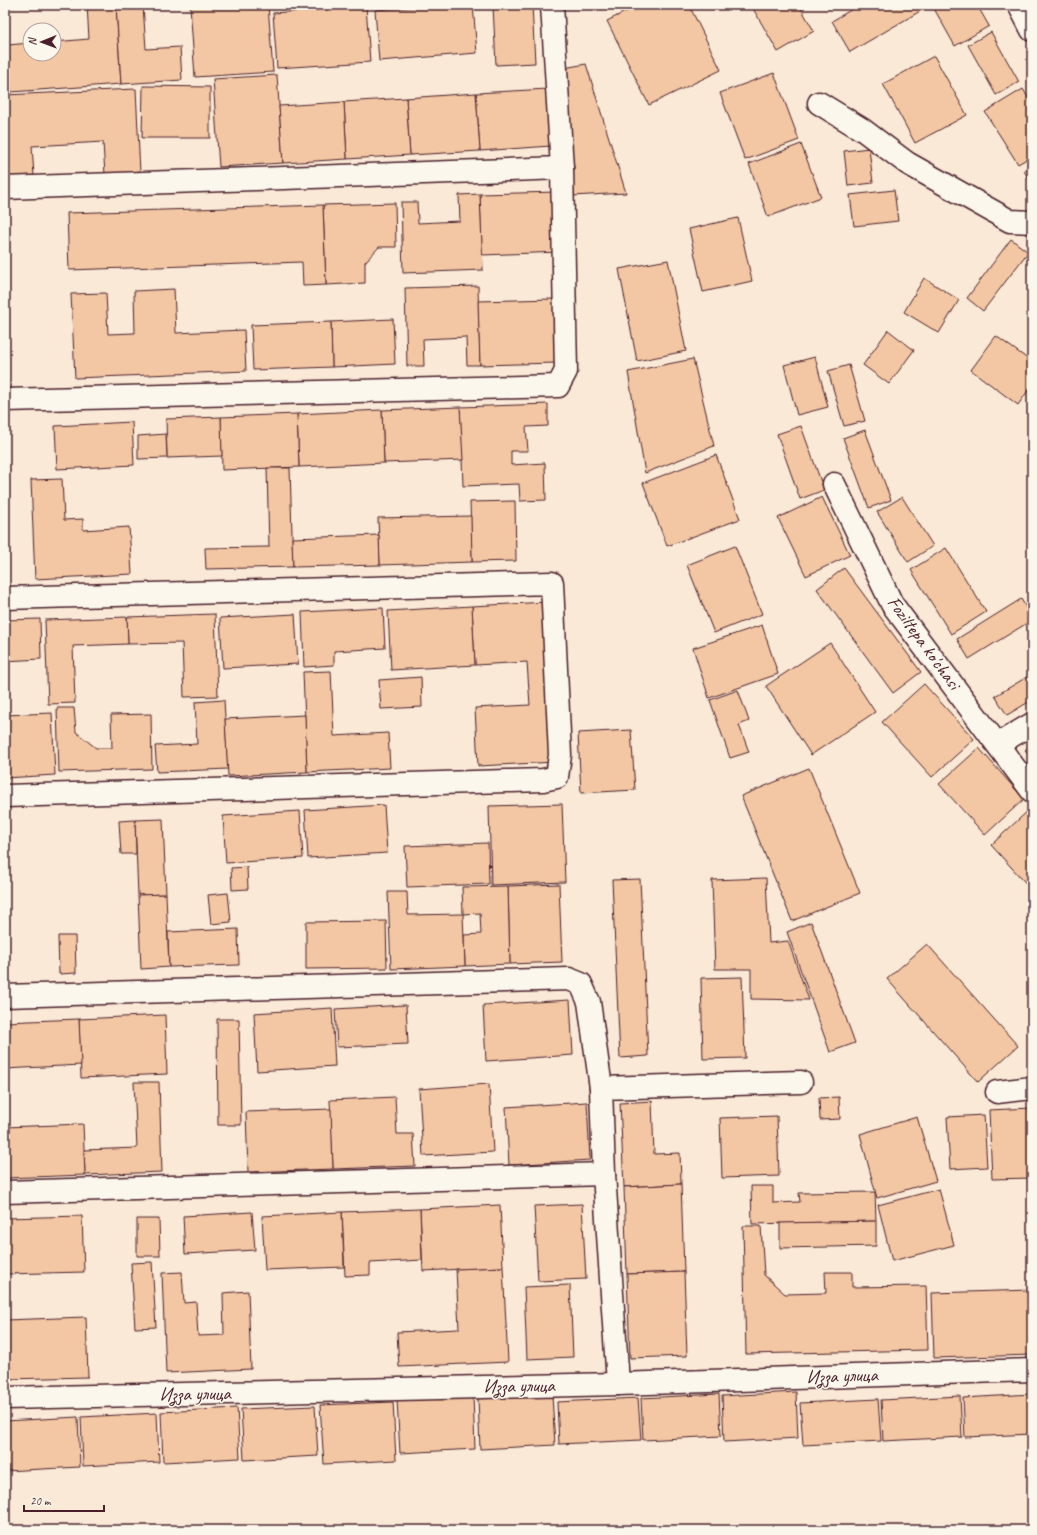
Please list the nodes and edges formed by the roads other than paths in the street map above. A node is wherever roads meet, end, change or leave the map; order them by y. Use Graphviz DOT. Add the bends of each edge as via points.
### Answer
graph roads {
  1 [pos="552,5"];
  2 [pos="1019,5"];
  3 [pos="1032,30"];
  4 [pos="819,103"];
  5 [pos="562,168"];
  6 [pos="5,188"];
  7 [pos="1032,222"];
  8 [pos="5,400"];
  9 [pos="834,484"];
  10 [pos="5,598"];
  11 [pos="1032,724"];
  12 [pos="998,744"];
  13 [pos="1032,791"];
  14 [pos="5,796"];
  15 [pos="5,996"];
  16 [pos="801,1082"];
  17 [pos="601,1088"];
  18 [pos="1032,1088"];
  19 [pos="997,1092"];
  20 [pos="604,1174"];
  21 [pos="5,1192"];
  22 [pos="1032,1370"];
  23 [pos="618,1384"];
  24 [pos="5,1398"];
  1 -- 5 [label="street"];
  2 -- 3 [label="street"];
  4 -- 7 [label="street" via="863,130 907,163 1010,221"];
  5 -- 6 [label="street"];
  5 -- 8 [label="street" via="566,371 558,386"];
  9 -- 12 [label="street, Foziltepa ko'chasi" via="892,604"];
  10 -- 14 [label="street" via="552,583 560,755 557,777 543,780"];
  11 -- 12 [label="street"];
  12 -- 13 [label="street, Foziltepa ko'chasi"];
  15 -- 17 [label="street" via="575,981 589,1002"];
  16 -- 17 [label="street"];
  17 -- 20 [label="street"];
  18 -- 19 [label="street"];
  20 -- 21 [label="street"];
  20 -- 23 [label="street"];
  22 -- 23 [label="street, Изза улица"];
  23 -- 24 [label="street, Изза улица"];
}
